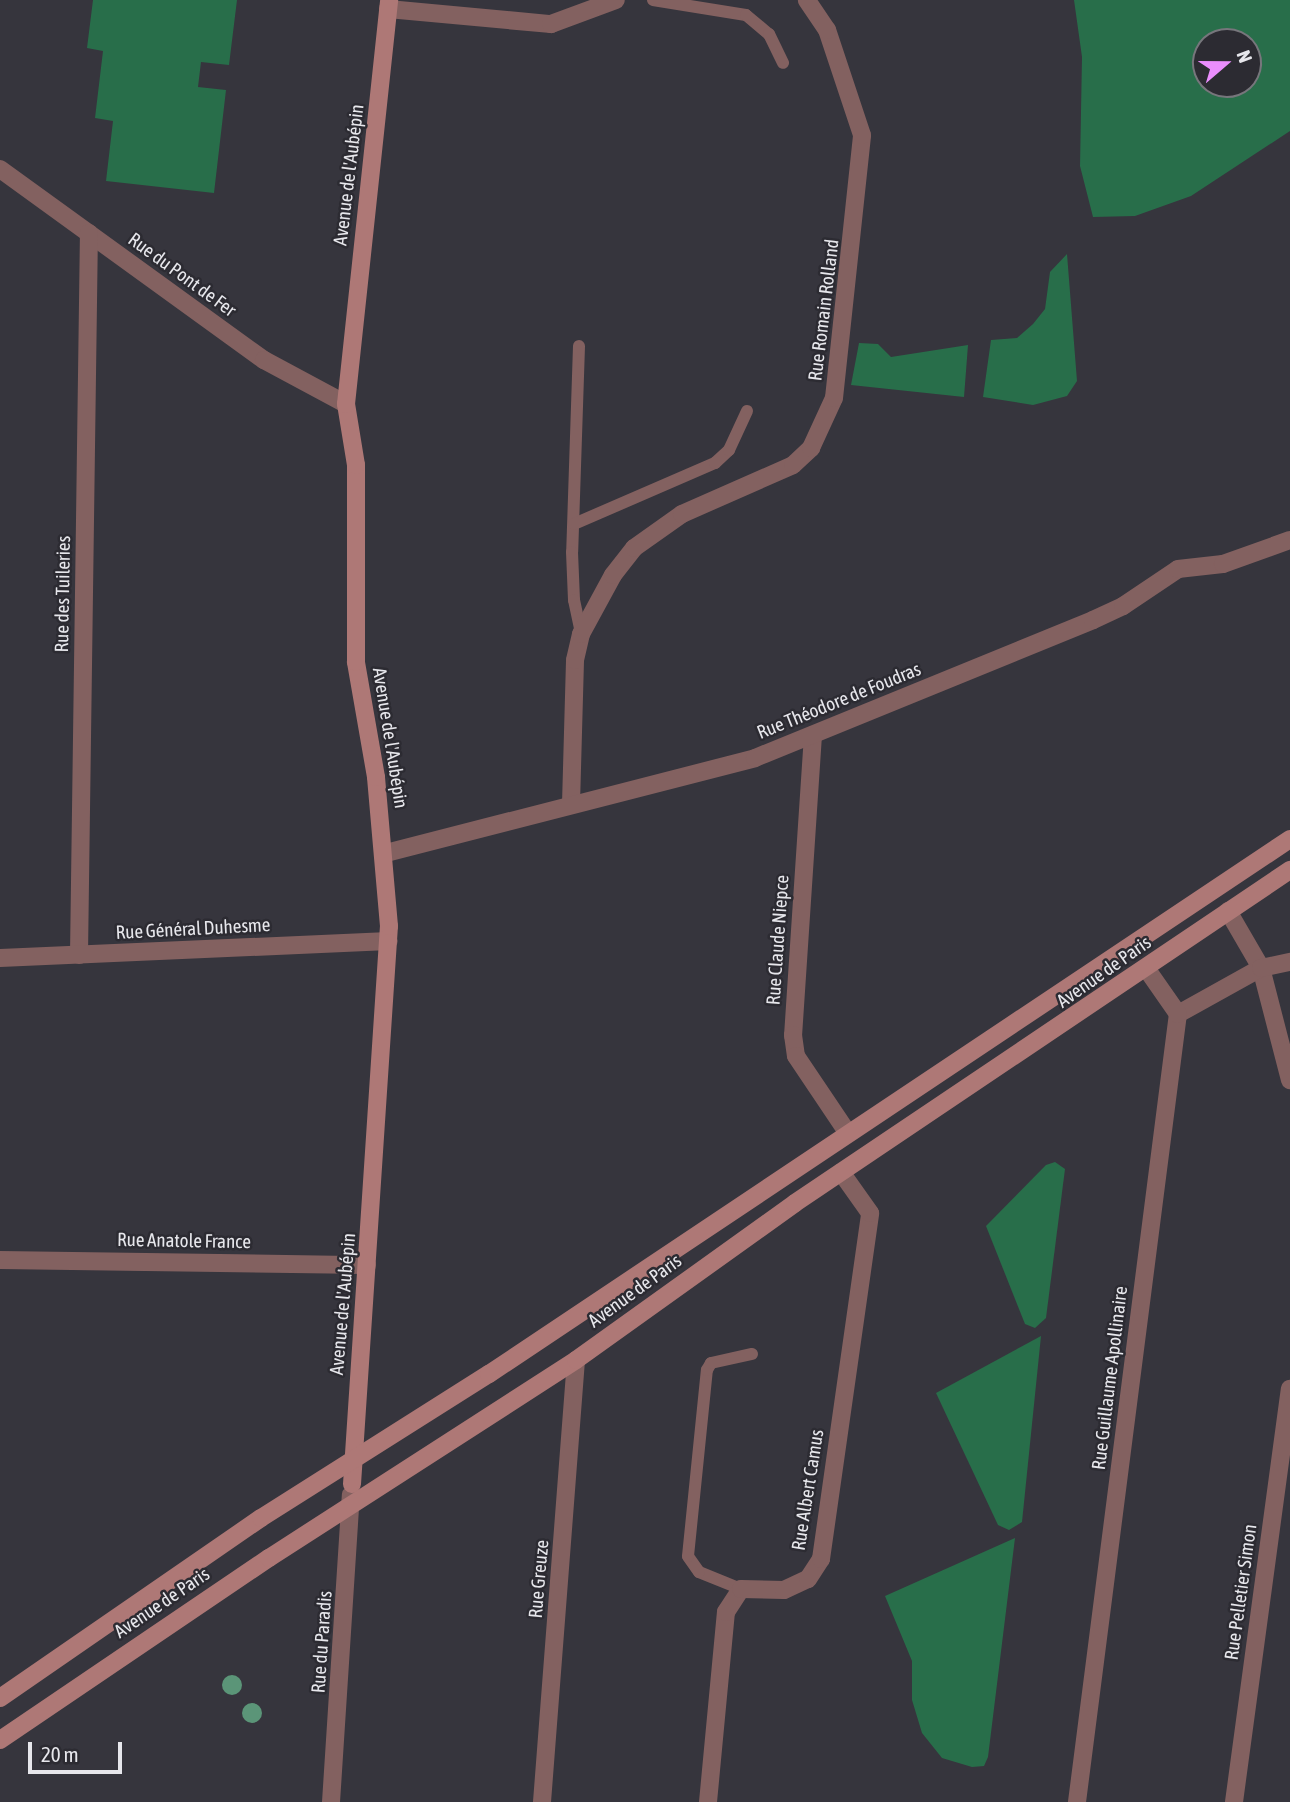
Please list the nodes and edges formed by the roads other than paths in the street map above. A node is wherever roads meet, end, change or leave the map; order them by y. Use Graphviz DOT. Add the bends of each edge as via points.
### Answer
graph roads {
  1 [pos="616,0"];
  2 [pos="653,0"];
  3 [pos="807,0"];
  4 [pos="388,5"];
  5 [pos="783,63"];
  6 [pos="0,169"];
  7 [pos="89,233"];
  8 [pos="579,346"];
  9 [pos="346,404"];
  10 [pos="747,411"];
  11 [pos="574,524"];
  12 [pos="1290,540"];
  13 [pos="581,634"];
  14 [pos="813,735"];
  15 [pos="571,804"];
  16 [pos="1290,839"];
  17 [pos="386,853"];
  18 [pos="1290,870"];
  19 [pos="1228,911"];
  20 [pos="389,941"];
  21 [pos="79,955"];
  22 [pos="0,958"];
  23 [pos="1290,962"];
  24 [pos="1146,968"];
  25 [pos="1261,968"];
  26 [pos="1178,1014"];
  27 [pos="1290,1080"];
  28 [pos="847,1132"];
  29 [pos="841,1172"];
  30 [pos="0,1260"];
  31 [pos="367,1265"];
  32 [pos="752,1354"];
  33 [pos="576,1360"];
  34 [pos="1290,1389"];
  35 [pos="353,1460"];
  36 [pos="352,1484"];
  37 [pos="351,1504"];
  38 [pos="741,1589"];
  39 [pos="0,1698"];
  40 [pos="0,1740"];
  41 [pos="331,1802"];
  42 [pos="542,1802"];
  43 [pos="708,1802"];
  44 [pos="1077,1802"];
  45 [pos="1234,1802"];
  1 -- 4 [label="street" via="551,24"];
  2 -- 5 [label="lane" via="746,15 769,34"];
  3 -- 13 [label="street, Rue Romain Rolland" via="827,30 862,135 834,398 811,448 793,465 682,514 634,548 596,602"];
  4 -- 9 [label="main road, Avenue de l'Aubépin"];
  6 -- 7 [label="street, Rue du Pont de Fer"];
  7 -- 9 [label="street, Rue du Pont de Fer" via="264,360"];
  7 -- 21 [label="street, Rue des Tuileries"];
  8 -- 11 [label="lane"];
  9 -- 17 [label="main road, Avenue de l'Aubépin" via="356,465 356,662"];
  10 -- 11 [label="lane" via="729,450 715,463"];
  11 -- 13 [label="lane" via="574,600"];
  12 -- 14 [label="street, Rue Théodore de Foudras" via="1223,564 1178,569 1123,606"];
  13 -- 15 [label="street, Rue Romain Rolland" via="572,684"];
  14 -- 15 [label="street, Rue Théodore de Foudras" via="755,758"];
  14 -- 28 [label="street, Rue Claude Niepce" via="793,1035 796,1056"];
  15 -- 17 [label="street, Rue Théodore de Foudras"];
  16 -- 28 [label="main road, Avenue de Paris" via="932,1081"];
  17 -- 20 [label="main road, Avenue de l'Aubépin"];
  18 -- 19 [label="main road, Avenue de Paris"];
  19 -- 24 [label="main road, Avenue de Paris"];
  19 -- 25 [label="street"];
  20 -- 21 [label="street, Rue Général Duhesme"];
  20 -- 31 [label="main road, Avenue de l'Aubépin"];
  21 -- 22 [label="street, Rue Général Duhesme"];
  23 -- 25 [label="street"];
  24 -- 26 [label="street"];
  24 -- 29 [label="main road, Avenue de Paris"];
  25 -- 26 [label="street"];
  25 -- 27 [label="street"];
  26 -- 44 [label="street, Rue Guillaume Apollinaire"];
  28 -- 35 [label="main road, Avenue de Paris" via="489,1374"];
  29 -- 33 [label="main road, Avenue de Paris"];
  29 -- 38 [label="street, Rue Albert Camus" via="870,1213 821,1559 808,1579 783,1590"];
  30 -- 31 [label="street, Rue Anatole France"];
  31 -- 35 [label="main road, Avenue de l'Aubépin"];
  32 -- 38 [label="lane" via="711,1363 707,1370 688,1556 699,1572"];
  33 -- 37 [label="main road, Avenue de Paris"];
  33 -- 42 [label="street, Rue Greuze"];
  34 -- 45 [label="street, Rue Pelletier Simon"];
  35 -- 36 [label="main road, Avenue de l'Aubépin"];
  35 -- 39 [label="main road, Avenue de Paris"];
  36 -- 37 [label="street, Rue du Paradis"];
  37 -- 40 [label="main road, Avenue de Paris"];
  37 -- 41 [label="street, Rue du Paradis"];
  38 -- 43 [label="street" via="726,1612"];
}
